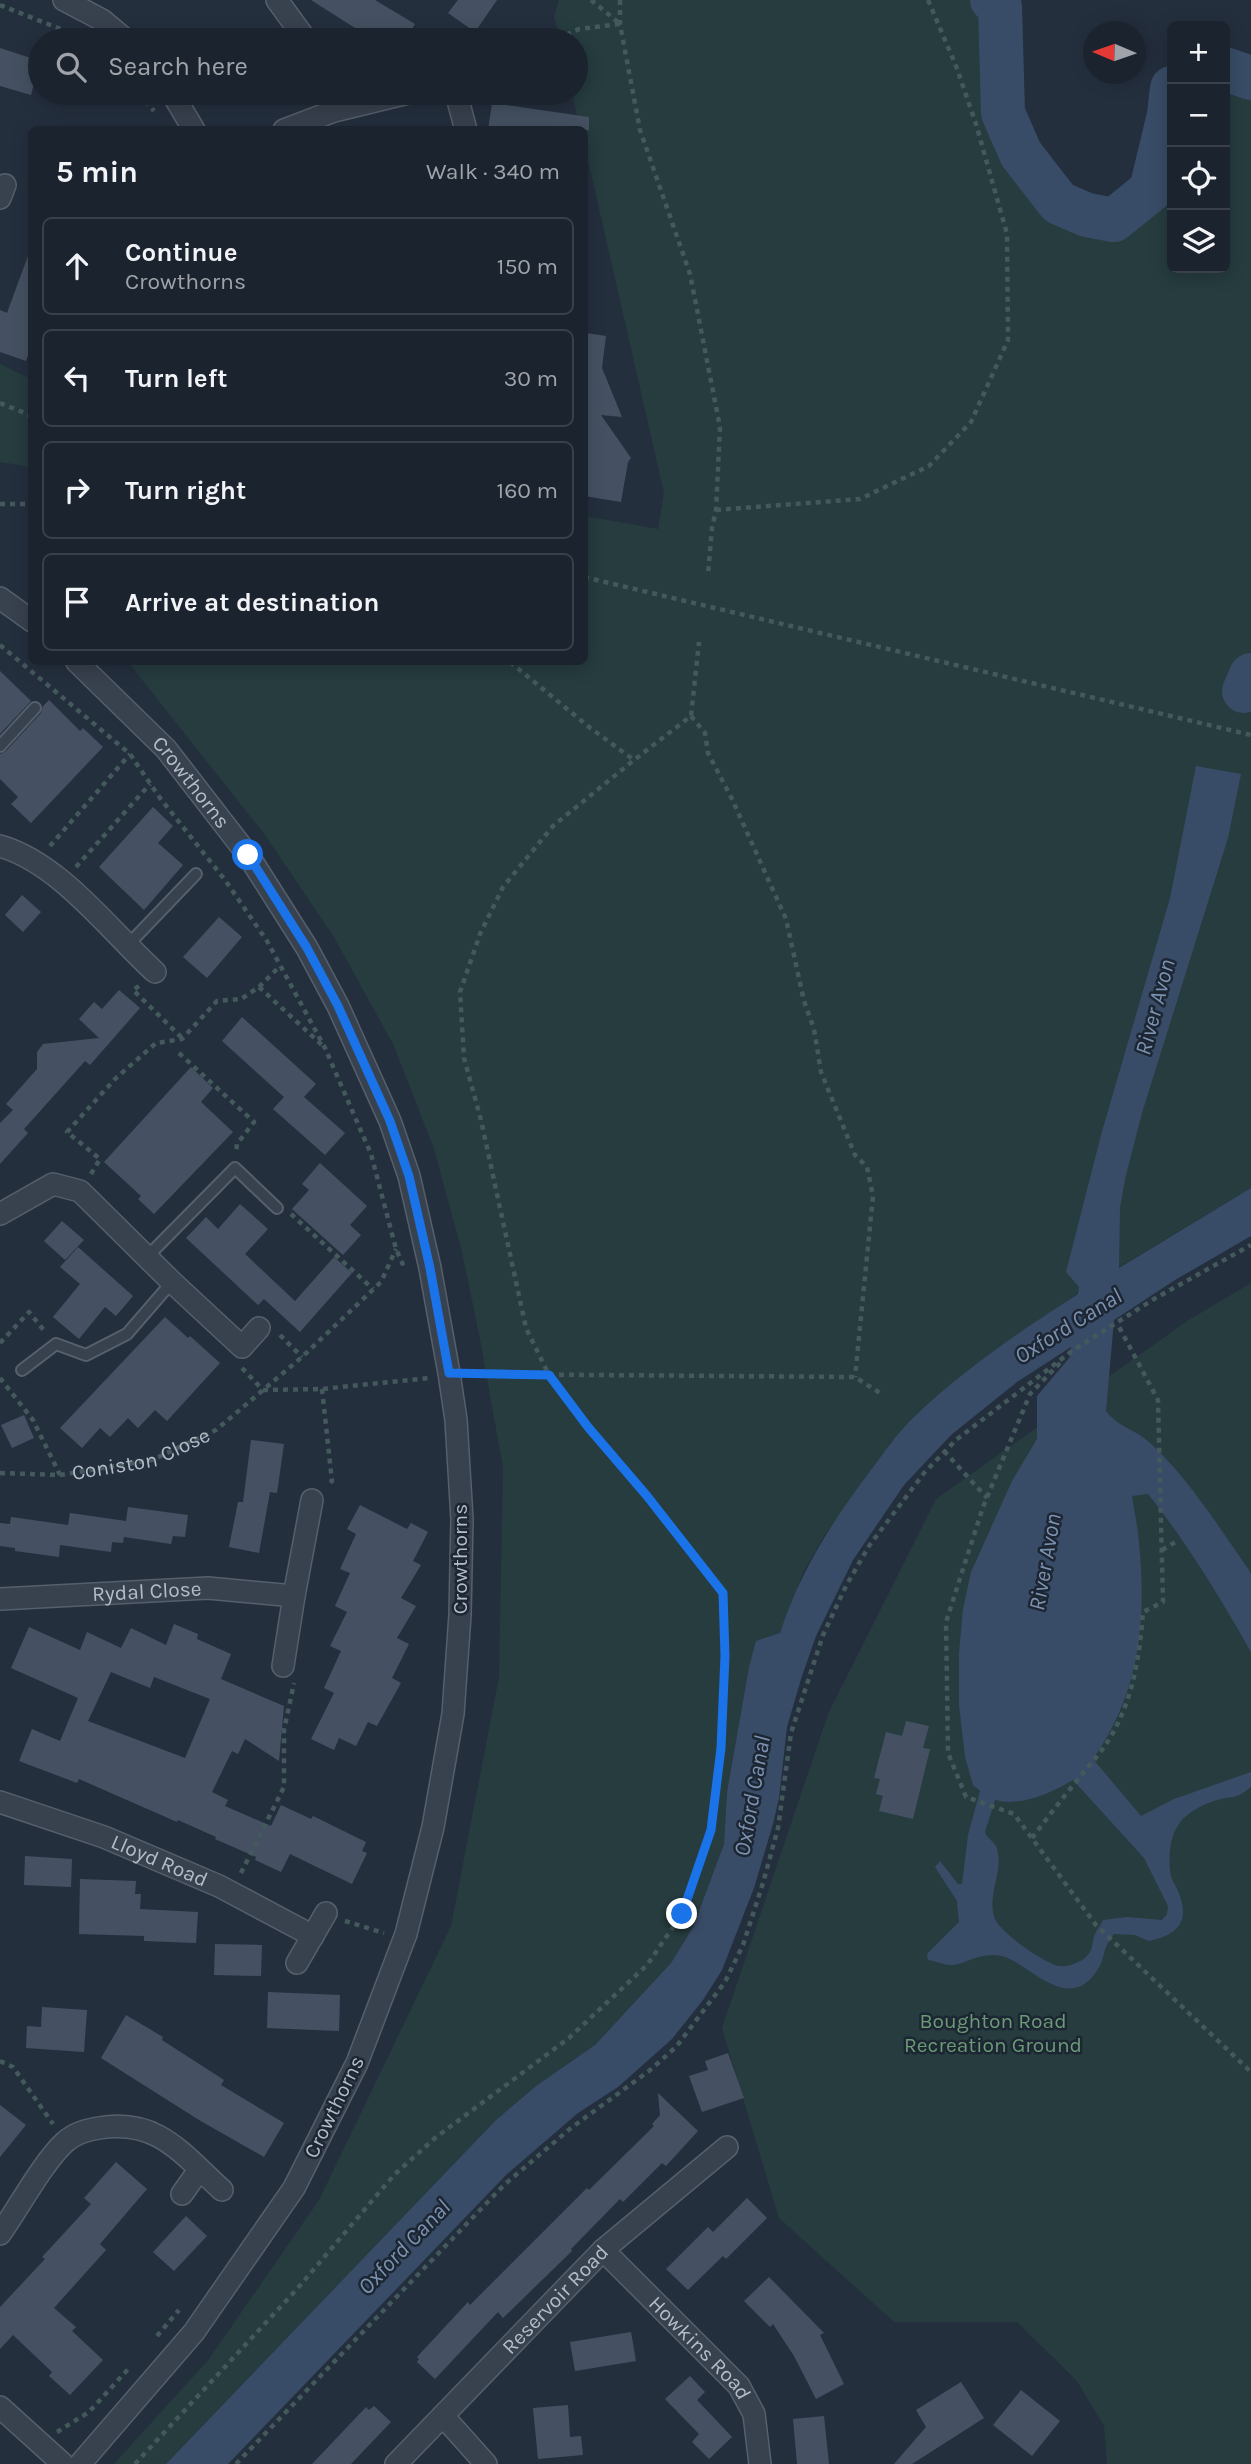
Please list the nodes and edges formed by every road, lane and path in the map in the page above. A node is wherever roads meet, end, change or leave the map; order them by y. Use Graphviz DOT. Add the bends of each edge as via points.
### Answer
graph roads {
  1 [pos="64,0"];
  2 [pos="277,0"];
  3 [pos="591,0"];
  4 [pos="620,0"];
  5 [pos="928,0"];
  6 [pos="0,5"];
  7 [pos="620,24"];
  8 [pos="58,28"];
  9 [pos="112,28"];
  10 [pos="297,28"];
  11 [pos="587,28"];
  12 [pos="179,105"];
  13 [pos="326,105"];
  14 [pos="459,105"];
  15 [pos="192,126"];
  16 [pos="291,126"];
  17 [pos="465,126"];
  18 [pos="0,403"];
  19 [pos="28,414"];
  20 [pos="0,503"];
  21 [pos="28,504"];
  22 [pos="716,510"];
  23 [pos="708,574"];
  24 [pos="588,578"];
  25 [pos="0,598"];
  26 [pos="28,618"];
  27 [pos="699,642"];
  28 [pos="0,645"];
  29 [pos="80,665"];
  30 [pos="514,665"];
  31 [pos="35,708"];
  32 [pos="691,716"];
  33 [pos="1251,735"];
  34 [pos="0,746"];
  35 [pos="130,754"];
  36 [pos="634,760"];
  37 [pos="150,784"];
  38 [pos="0,846"];
  39 [pos="37,862"];
  40 [pos="196,874"];
  41 [pos="63,881"];
  42 [pos="127,946"];
  43 [pos="280,967"];
  44 [pos="155,972"];
  45 [pos="259,987"];
  46 [pos="183,1039"];
  47 [pos="325,1048"];
  48 [pos="179,1054"];
  49 [pos="235,1168"];
  50 [pos="80,1191"];
  51 [pos="277,1208"];
  52 [pos="0,1214"];
  53 [pos="1251,1245"];
  54 [pos="396,1249"];
  55 [pos="148,1256"];
  56 [pos="407,1271"];
  57 [pos="172,1282"];
  58 [pos="373,1289"];
  59 [pos="1117,1323"];
  60 [pos="259,1328"];
  61 [pos="0,1343"];
  62 [pos="56,1344"];
  63 [pos="1072,1351"];
  64 [pos="302,1357"];
  65 [pos="429,1366"];
  66 [pos="22,1370"];
  67 [pos="549,1375"];
  68 [pos="440,1376"];
  69 [pos="855,1377"];
  70 [pos="0,1378"];
  71 [pos="321,1389"];
  72 [pos="263,1390"];
  73 [pos="880,1393"];
  74 [pos="944,1451"];
  75 [pos="0,1473"];
  76 [pos="60,1475"];
  77 [pos="987,1498"];
  78 [pos="312,1500"];
  79 [pos="1179,1540"];
  80 [pos="1162,1550"];
  81 [pos="295,1596"];
  82 [pos="0,1599"];
  83 [pos="283,1666"];
  84 [pos="0,1802"];
  85 [pos="1032,1839"];
  86 [pos="231,1893"];
  87 [pos="325,1914"];
  88 [pos="313,1936"];
  89 [pos="386,1944"];
  90 [pos="297,1963"];
  91 [pos="0,2062"];
  92 [pos="1251,2072"];
  93 [pos="65,2142"];
  94 [pos="727,2147"];
  95 [pos="199,2170"];
  96 [pos="222,2190"];
  97 [pos="182,2194"];
  98 [pos="0,2235"];
  99 [pos="603,2250"];
  100 [pos="182,2306"];
  101 [pos="156,2337"];
  102 [pos="138,2358"];
  103 [pos="0,2406"];
  104 [pos="443,2416"];
  105 [pos="36,2441"];
  106 [pos="63,2464"];
  107 [pos="80,2464"];
  108 [pos="135,2464"];
  109 [pos="236,2464"];
  110 [pos="396,2464"];
  111 [pos="486,2464"];
  112 [pos="760,2464"];
  1 -- 9 [label="street"];
  2 -- 10 [label="street"];
  3 -- 7 [label="path"];
  4 -- 7 [label="path"];
  5 -- 22 [label="path" via="968,101 1007,234 1008,340 971,422 929,466 860,499"];
  6 -- 8 [label="path"];
  7 -- 11 [label="path"];
  7 -- 22 [label="path" via="640,131 690,274 720,427"];
  12 -- 15 [label="street"];
  13 -- 16 [label="street"];
  14 -- 17 [label="street"];
  18 -- 19 [label="path"];
  20 -- 21 [label="path"];
  22 -- 23 [label="path"];
  24 -- 33 [label="path"];
  25 -- 26 [label="street"];
  27 -- 32 [label="path"];
  28 -- 35 [label="path"];
  29 -- 68 [label="street, Crowthorns" via="166,749 248,855 338,1006 390,1121 409,1176 430,1268"];
  30 -- 36 [label="path"];
  31 -- 34 [label="lane"];
  32 -- 36 [label="path"];
  32 -- 69 [label="path" via="705,733 708,753 786,919 821,1072 855,1155 867,1167 873,1195"];
  35 -- 37 [label="path"];
  35 -- 39 [label="path"];
  36 -- 67 [label="path" via="553,826 503,887 460,992 464,1058 526,1328"];
  37 -- 41 [label="path"];
  37 -- 43 [label="path" via="225,880"];
  38 -- 39 [label="street"];
  39 -- 41 [label="street"];
  40 -- 42 [label="lane"];
  41 -- 42 [label="street"];
  42 -- 44 [label="street"];
  43 -- 45 [label="path"];
  43 -- 47 [label="path"];
  44 -- 46 [label="path" via="133,990"];
  45 -- 46 [label="path" via="241,999 217,1001"];
  45 -- 47 [label="path"];
  46 -- 50 [label="path" via="156,1043 115,1079 67,1132 100,1159"];
  47 -- 54 [label="path" via="371,1154"];
  48 -- 49 [label="path" via="254,1122 237,1144"];
  49 -- 51 [label="lane"];
  49 -- 55 [label="lane"];
  50 -- 52 [label="street" via="53,1184"];
  50 -- 55 [label="street"];
  51 -- 58 [label="path" via="289,1212"];
  53 -- 59 [label="path"];
  54 -- 56 [label="path"];
  54 -- 58 [label="path, Coniston Close"];
  55 -- 57 [label="street"];
  57 -- 60 [label="street" via="242,1347"];
  57 -- 62 [label="lane" via="127,1334 86,1355"];
  58 -- 64 [label="path, Coniston Close"];
  59 -- 63 [label="path"];
  59 -- 80 [label="path" via="1158,1400"];
  60 -- 64 [label="path" via="276,1332"];
  61 -- 62 [label="path" via="29,1312"];
  62 -- 66 [label="lane"];
  63 -- 74 [label="path"];
  63 -- 77 [label="path" via="1030,1394"];
  64 -- 72 [label="path, Coniston Close"];
  65 -- 68 [label="path"];
  67 -- 68 [label="path"];
  67 -- 69 [label="path"];
  67 -- 108 [label="path" via="723,1593 725,1656 711,1830 682,1914 647,1965 569,2038 435,2138 394,2175 297,2289"];
  68 -- 71 [label="path"];
  68 -- 107 [label="street, Crowthorns" via="456,1420 462,1520 457,1665 433,1827 406,1934 357,2063 295,2188 194,2332"];
  69 -- 73 [label="path"];
  70 -- 76 [label="path" via="33,1420"];
  71 -- 72 [label="path"];
  71 -- 78 [label="path" via="332,1481"];
  72 -- 76 [label="path, Coniston Close" via="216,1430 152,1460"];
  74 -- 77 [label="path"];
  74 -- 109 [label="path" via="869,1546 823,1635 791,1733 784,1800 763,1883 743,1945 717,1993 676,2046 649,2071 504,2185"];
  75 -- 76 [label="path, Coniston Close"];
  77 -- 85 [label="path" via="946,1622 948,1753 966,1797 1014,1814"];
  78 -- 81 [label="street"];
  79 -- 80 [label="path"];
  80 -- 85 [label="path" via="1163,1602 1143,1612 1140,1648 1126,1705 1097,1758"];
  81 -- 82 [label="street, Rydal Close" via="208,1588"];
  81 -- 83 [label="street"];
  83 -- 86 [label="path" via="296,1670 284,1730 284,1787"];
  84 -- 86 [label="street, Lloyd Road" via="104,1838"];
  85 -- 92 [label="path" via="1096,1925"];
  86 -- 88 [label="street, Lloyd Road"];
  87 -- 88 [label="street"];
  87 -- 89 [label="path" via="388,1934"];
  88 -- 90 [label="street"];
  91 -- 93 [label="path" via="13,2067"];
  93 -- 95 [label="street" via="92,2129 145,2128"];
  93 -- 98 [label="street"];
  94 -- 99 [label="street, Reservoir Road"];
  95 -- 96 [label="street"];
  95 -- 97 [label="street"];
  99 -- 104 [label="street, Reservoir Road"];
  99 -- 112 [label="street, Howkins Road" via="739,2386 754,2414"];
  100 -- 101 [label="path"];
  102 -- 105 [label="path" via="89,2412"];
  103 -- 105 [label="street"];
  104 -- 110 [label="street, Reservoir Road"];
  104 -- 111 [label="street"];
  105 -- 106 [label="street"];
}
